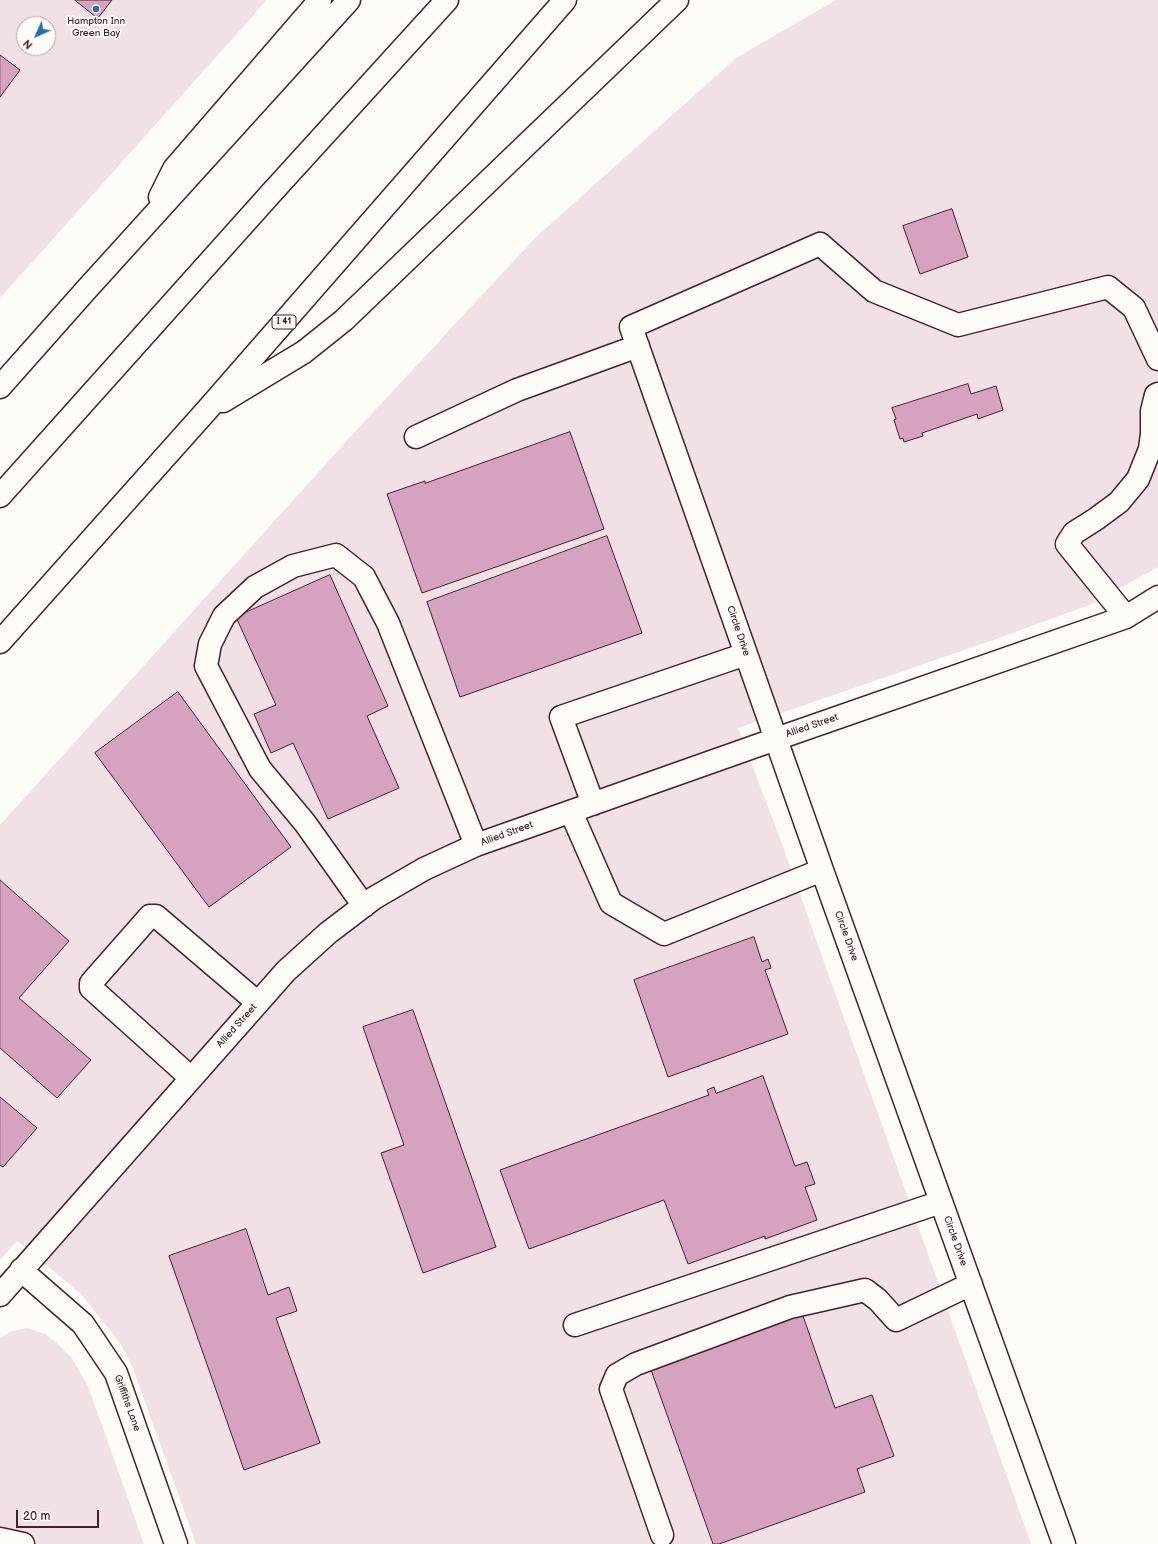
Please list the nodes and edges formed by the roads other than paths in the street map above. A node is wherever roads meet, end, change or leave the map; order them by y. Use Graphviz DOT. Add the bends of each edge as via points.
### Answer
graph roads {
  1 [pos="320,0"];
  2 [pos="350,0"];
  3 [pos="447,0"];
  4 [pos="565,0"];
  5 [pos="677,0"];
  6 [pos="149,220"];
  7 [pos="634,337"];
  8 [pos="1158,359"];
  9 [pos="0,387"];
  10 [pos="1158,394"];
  11 [pos="207,410"];
  12 [pos="416,437"];
  13 [pos="0,496"];
  14 [pos="1158,597"];
  15 [pos="1126,617"];
  16 [pos="0,642"];
  17 [pos="746,654"];
  18 [pos="776,738"];
  19 [pos="593,804"];
  20 [pos="570,812"];
  21 [pos="476,845"];
  22 [pos="822,870"];
  23 [pos="364,906"];
  24 [pos="258,1003"];
  25 [pos="191,1078"];
  26 [pos="941,1202"];
  27 [pos="21,1270"];
  28 [pos="971,1284"];
  29 [pos="0,1294"];
  30 [pos="575,1326"];
  31 [pos="662,1535"];
  32 [pos="0,1539"];
  33 [pos="23,1544"];
  34 [pos="176,1544"];
  35 [pos="1064,1544"];
  1 -- 6 [label="main road" via="174,169"];
  2 -- 6 [label="main road"];
  3 -- 13 [label="main road"];
  4 -- 11 [label="main road, I 41"];
  5 -- 11 [label="main road" via="344,320 298,355"];
  6 -- 9 [label="main road"];
  7 -- 8 [label="main road" via="820,244 874,291 958,325 1108,288 1134,308"];
  7 -- 12 [label="main road"];
  7 -- 17 [label="main road, Circle Drive"];
  10 -- 15 [label="main road" via="1152,411 1150,448 1138,480 1119,502 1074,533 1067,544"];
  11 -- 16 [label="main road, I 41"];
  14 -- 15 [label="main road, Allied Street"];
  15 -- 18 [label="main road, Allied Street"];
  17 -- 18 [label="main road, Circle Drive"];
  17 -- 19 [label="main road" via="561,717"];
  18 -- 19 [label="main road, Allied Street"];
  18 -- 22 [label="main road, Circle Drive"];
  19 -- 20 [label="main road, Allied Street"];
  20 -- 21 [label="main road, Allied Street"];
  20 -- 22 [label="main road" via="611,903 664,934"];
  21 -- 23 [label="main road, Allied Street" via="424,869"];
  21 -- 23 [label="main road" via="388,623 364,577 336,554 293,566 255,587 224,616 210,644 206,666 260,768 305,823"];
  22 -- 26 [label="main road, Circle Drive"];
  23 -- 24 [label="main road, Allied Street" via="328,933 291,966"];
  24 -- 25 [label="main road, Allied Street"];
  24 -- 25 [label="main road" via="156,916 150,916 91,983 92,988"];
  25 -- 27 [label="main road, Allied Street"];
  26 -- 28 [label="main road, Circle Drive"];
  26 -- 30 [label="main road"];
  27 -- 29 [label="main road, Allied Street"];
  27 -- 34 [label="main road, Griffiths Lane" via="83,1324 116,1373"];
  28 -- 31 [label="main road" via="896,1320 865,1290 790,1307 636,1364 617,1374 611,1389"];
  28 -- 35 [label="main road, Circle Drive"];
  32 -- 33 [label="main road"];
}
